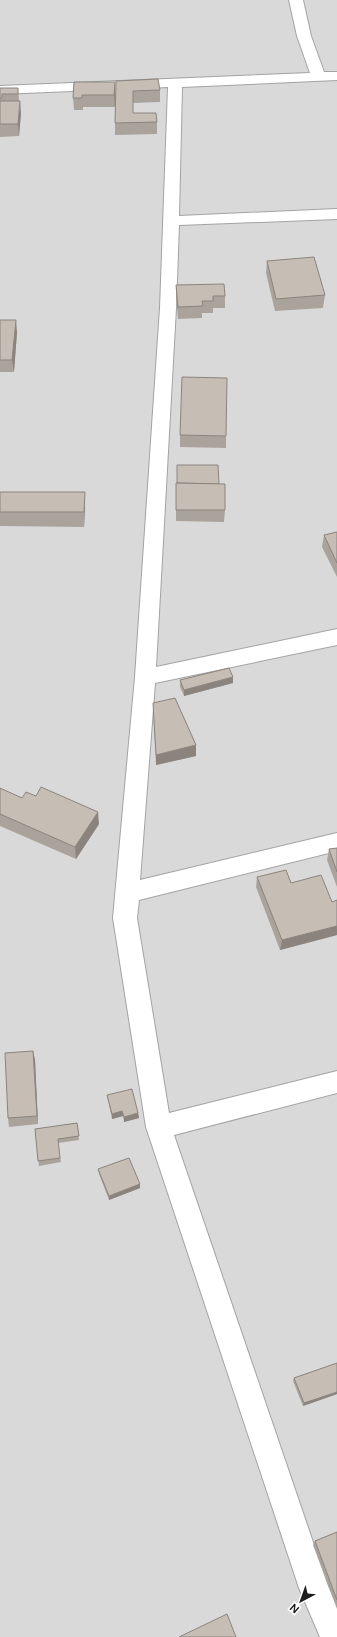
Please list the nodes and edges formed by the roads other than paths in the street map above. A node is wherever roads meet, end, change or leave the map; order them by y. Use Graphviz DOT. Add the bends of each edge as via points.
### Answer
graph roads {
  1 [pos="296,0"];
  2 [pos="337,76"];
  3 [pos="319,77"];
  4 [pos="175,83"];
  5 [pos="0,90"];
  6 [pos="337,214"];
  7 [pos="170,221"];
  8 [pos="337,637"];
  9 [pos="145,676"];
  10 [pos="337,842"];
  11 [pos="128,893"];
  12 [pos="337,1082"];
  13 [pos="159,1126"];
  14 [pos="335,1637"];
  1 -- 3 [label="street" via="304,36"];
  2 -- 3 [label="street"];
  3 -- 4 [label="street"];
  4 -- 5 [label="street"];
  4 -- 7 [label="street"];
  6 -- 7 [label="street"];
  7 -- 9 [label="street" via="168,308"];
  8 -- 9 [label="street"];
  9 -- 11 [label="street"];
  10 -- 11 [label="street"];
  11 -- 13 [label="street" via="125,918"];
  12 -- 13 [label="street"];
  13 -- 14 [label="street" via="314,1588"];
}
